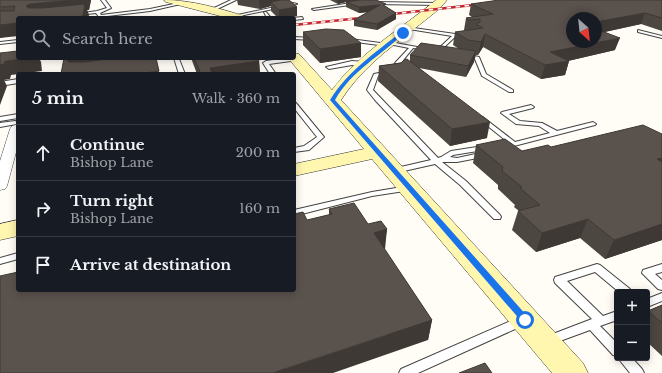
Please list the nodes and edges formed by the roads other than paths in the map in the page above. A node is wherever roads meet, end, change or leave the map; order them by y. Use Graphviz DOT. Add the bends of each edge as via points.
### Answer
graph roads {
  1 [pos="103,0"];
  2 [pos="169,0"];
  3 [pos="234,0"];
  4 [pos="281,1"];
  5 [pos="367,2"];
  6 [pos="440,2"];
  7 [pos="183,3"];
  8 [pos="359,3"];
  9 [pos="314,9"];
  10 [pos="212,10"];
  11 [pos="265,13"];
  12 [pos="70,15"];
  13 [pos="99,15"];
  14 [pos="125,16"];
  15 [pos="233,16"];
  16 [pos="241,16"];
  17 [pos="267,16"];
  18 [pos="302,18"];
  19 [pos="296,19"];
  20 [pos="409,28"];
  21 [pos="640,31"];
  22 [pos="462,34"];
  23 [pos="455,35"];
  24 [pos="662,37"];
  25 [pos="296,38"];
  26 [pos="320,39"];
  27 [pos="346,40"];
  28 [pos="16,41"];
  29 [pos="359,42"];
  30 [pos="0,43"];
  31 [pos="388,44"];
  32 [pos="412,47"];
  33 [pos="364,48"];
  34 [pos="439,51"];
  35 [pos="446,53"];
  36 [pos="462,55"];
  37 [pos="296,59"];
  38 [pos="176,60"];
  39 [pos="283,60"];
  40 [pos="398,63"];
  41 [pos="360,68"];
  42 [pos="181,72"];
  43 [pos="273,72"];
  44 [pos="391,73"];
  45 [pos="16,81"];
  46 [pos="326,83"];
  47 [pos="0,84"];
  48 [pos="511,91"];
  49 [pos="296,106"];
  50 [pos="531,107"];
  51 [pos="477,115"];
  52 [pos="0,119"];
  53 [pos="16,123"];
  54 [pos="16,123"];
  55 [pos="593,124"];
  56 [pos="0,126"];
  57 [pos="16,127"];
  58 [pos="555,133"];
  59 [pos="514,144"];
  60 [pos="502,147"];
  61 [pos="296,150"];
  62 [pos="378,152"];
  63 [pos="440,160"];
  64 [pos="296,170"];
  65 [pos="401,179"];
  66 [pos="0,186"];
  67 [pos="296,213"];
  68 [pos="497,217"];
  69 [pos="16,228"];
  70 [pos="0,232"];
  71 [pos="16,257"];
  72 [pos="0,261"];
  73 [pos="662,268"];
  74 [pos="662,286"];
  75 [pos="622,289"];
  76 [pos="662,297"];
  77 [pos="650,302"];
  78 [pos="614,315"];
  79 [pos="525,320"];
  80 [pos="596,323"];
  81 [pos="544,342"];
  82 [pos="614,347"];
  83 [pos="627,361"];
  84 [pos="405,373"];
  85 [pos="572,373"];
  86 [pos="638,373"];
  1 -- 13 [label="lane" via="109,8"];
  2 -- 7 [label="street"];
  3 -- 10 [label="lane"];
  4 -- 16 [label="lane" via="295,4"];
  5 -- 6 [label="lane"];
  6 -- 20 [label="street"];
  7 -- 10 [label="street"];
  7 -- 14 [label="lane"];
  8 -- 9 [label="lane"];
  10 -- 15 [label="street"];
  11 -- 17 [label="lane"];
  12 -- 13 [label="lane"];
  13 -- 14 [label="lane"];
  18 -- 19 [label="lane"];
  20 -- 23 [label="lane"];
  20 -- 31 [label="street"];
  21 -- 24 [label="lane"];
  22 -- 23 [label="lane"];
  23 -- 34 [label="lane"];
  25 -- 26 [label="lane"];
  27 -- 29 [label="lane"];
  28 -- 30 [label="lane"];
  29 -- 31 [label="lane"];
  29 -- 33 [label="lane"];
  31 -- 32 [label="lane"];
  31 -- 41 [label="street"];
  32 -- 34 [label="lane"];
  32 -- 40 [label="lane"];
  34 -- 35 [label="lane"];
  36 -- 48 [label="lane" via="477,58 484,75"];
  37 -- 46 [label="street"];
  38 -- 42 [label="lane"];
  39 -- 43 [label="lane" via="266,63"];
  41 -- 46 [label="street"];
  41 -- 46 [label="street" via="341,85"];
  41 -- 46 [label="lane" via="352,63"];
  44 -- 63 [label="lane" via="376,75 370,90 377,100"];
  45 -- 47 [label="lane"];
  46 -- 62 [label="street"];
  49 -- 61 [label="lane" via="321,137 306,148"];
  50 -- 58 [label="lane" via="504,113 518,123 540,124"];
  51 -- 59 [label="lane"];
  52 -- 53 [label="lane"];
  54 -- 56 [label="lane"];
  55 -- 58 [label="lane"];
  57 -- 66 [label="street"];
  58 -- 59 [label="lane"];
  59 -- 60 [label="lane"];
  62 -- 64 [label="street"];
  62 -- 65 [label="street"];
  63 -- 63 [label="lane" via="457,160 496,149 484,146 451,153"];
  63 -- 65 [label="lane"];
  63 -- 68 [label="lane"];
  65 -- 67 [label="lane" via="372,194"];
  65 -- 79 [label="street"];
  69 -- 70 [label="street"];
  71 -- 72 [label="lane"];
  73 -- 74 [label="lane" via="647,273"];
  75 -- 80 [label="lane" via="597,268 559,280"];
  76 -- 77 [label="lane"];
  78 -- 80 [label="lane"];
  79 -- 81 [label="street"];
  79 -- 84 [label="lane"];
  80 -- 81 [label="lane"];
  80 -- 82 [label="lane"];
  81 -- 85 [label="street"];
  83 -- 86 [label="lane"];
}
